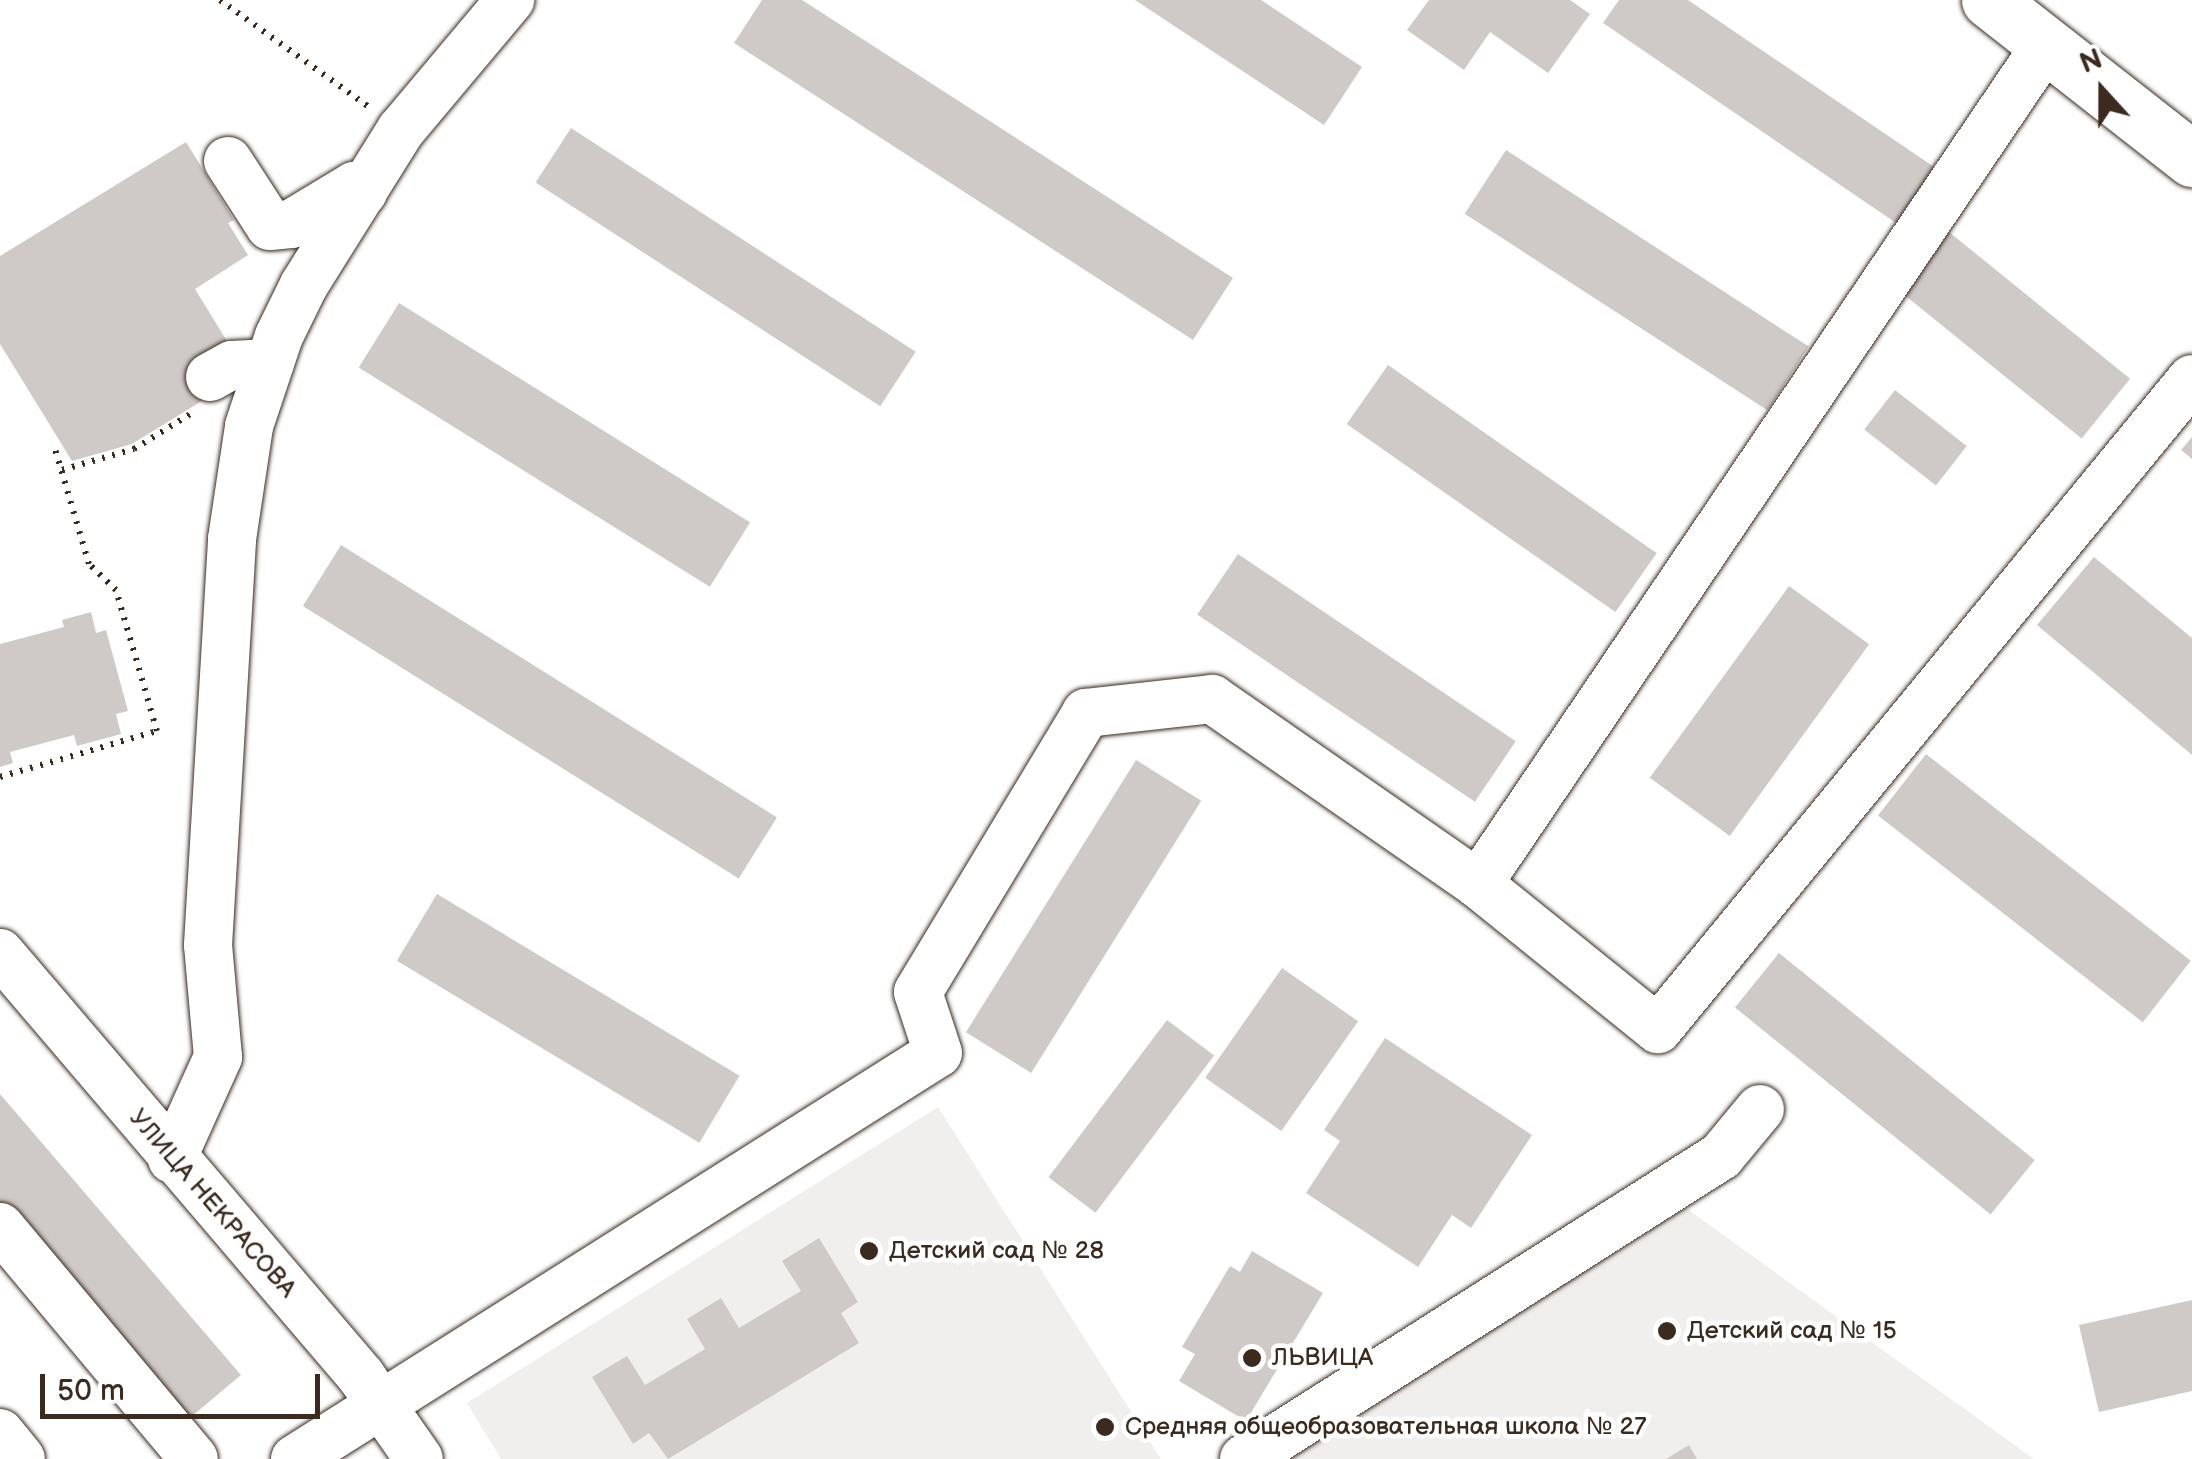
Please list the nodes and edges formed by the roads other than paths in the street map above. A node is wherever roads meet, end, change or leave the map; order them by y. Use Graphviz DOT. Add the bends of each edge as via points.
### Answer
graph roads {
  1 [pos="510,0"];
  2 [pos="1989,0"];
  3 [pos="2046,45"];
  4 [pos="2192,159"];
  5 [pos="228,161"];
  6 [pos="362,192"];
  7 [pos="210,377"];
  8 [pos="265,378"];
  9 [pos="2192,379"];
  10 [pos="1478,884"];
  11 [pos="0,953"];
  12 [pos="1760,1109"];
  13 [pos="172,1159"];
  14 [pos="0,1227"];
  15 [pos="384,1405"];
  16 [pos="0,1434"];
  17 [pos="21,1459"];
  18 [pos="194,1459"];
  19 [pos="295,1459"];
  20 [pos="419,1459"];
  21 [pos="1244,1459"];
  1 -- 6 [label="street" via="401,130"];
  2 -- 3 [label="main road"];
  3 -- 4 [label="main road"];
  3 -- 10 [label="street"];
  5 -- 6 [label="street" via="270,226 291,224 354,186"];
  6 -- 8 [label="street" via="304,285"];
  7 -- 8 [label="street" via="232,365"];
  8 -- 13 [label="street" via="249,426 231,559 208,945 218,1056"];
  9 -- 10 [label="street" via="1658,1030"];
  10 -- 15 [label="street" via="1212,699 1086,713 918,992 938,1052"];
  11 -- 13 [label="street, УЛИЦА НЕКРАСОВА"];
  12 -- 21 [label="street" via="1721,1156"];
  13 -- 15 [label="street, УЛИЦА НЕКРАСОВА"];
  14 -- 18 [label="street"];
  15 -- 19 [label="street"];
  15 -- 20 [label="street, УЛИЦА НЕКРАСОВА"];
  16 -- 17 [label="street"];
}
